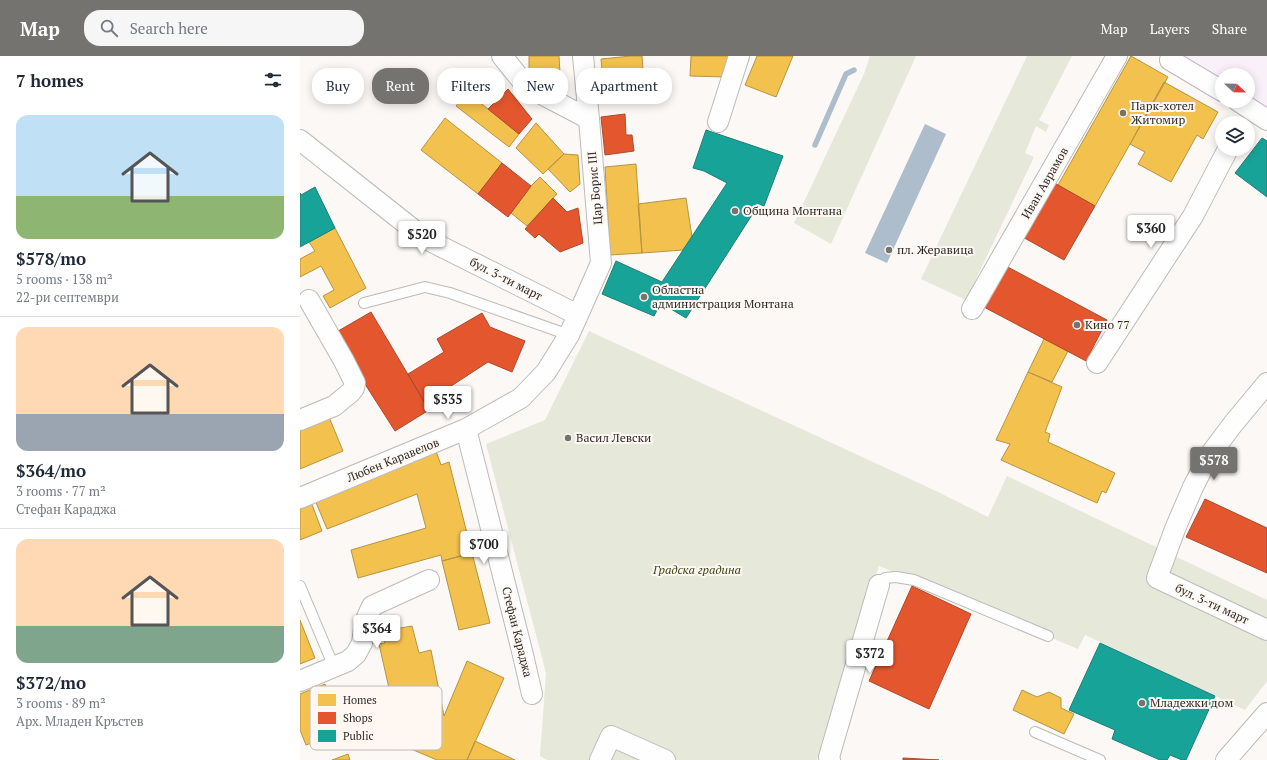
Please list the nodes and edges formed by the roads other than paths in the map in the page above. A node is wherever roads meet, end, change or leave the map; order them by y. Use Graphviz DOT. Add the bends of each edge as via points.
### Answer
graph roads {
  1 [pos="502,56"];
  2 [pos="582,56"];
  3 [pos="739,56"];
  4 [pos="1117,56"];
  5 [pos="1170,60"];
  6 [pos="1215,87"];
  7 [pos="1243,111"];
  8 [pos="589,118"];
  9 [pos="1267,120"];
  10 [pos="718,122"];
  11 [pos="300,140"];
  12 [pos="1224,156"];
  13 [pos="309,300"];
  14 [pos="364,303"];
  15 [pos="972,309"];
  16 [pos="578,315"];
  17 [pos="569,335"];
  18 [pos="1096,363"];
  19 [pos="1267,383"];
  20 [pos="300,420"];
  21 [pos="466,430"];
  22 [pos="300,498"];
  23 [pos="429,580"];
  24 [pos="878,585"];
  25 [pos="300,586"];
  26 [pos="1267,630"];
  27 [pos="1048,636"];
  28 [pos="334,667"];
  29 [pos="300,681"];
  30 [pos="532,694"];
  31 [pos="1267,713"];
  32 [pos="1034,732"];
  33 [pos="600,760"];
  34 [pos="665,760"];
  35 [pos="830,760"];
  36 [pos="1100,760"];
  37 [pos="1226,760"];
  1 -- 8 [label="street" via="526,86"];
  2 -- 8 [label="street, Цар Борис III"];
  3 -- 10 [label="street"];
  4 -- 15 [label="street, Иван Аврамов"];
  5 -- 6 [label="street"];
  7 -- 9 [label="street"];
  8 -- 16 [label="street, Цар Борис III" via="601,263"];
  11 -- 16 [label="street, бул. 3-ти март" via="424,238"];
  12 -- 18 [label="street" via="1193,216"];
  13 -- 20 [label="street" via="355,383 351,392 334,406"];
  14 -- 17 [label="lane" via="425,288 450,293"];
  16 -- 17 [label="street, Любен Каравелов"];
  17 -- 21 [label="street, Любен Каравелов" via="546,372 521,398"];
  19 -- 26 [label="street, бул. 3-ти март" via="1209,456 1175,529 1157,578"];
  21 -- 22 [label="street, Любен Каравелов"];
  21 -- 30 [label="street, Стефан Караджа"];
  23 -- 28 [label="street" via="372,606 365,622 362,643 356,654"];
  24 -- 27 [label="lane" via="885,578 914,580"];
  24 -- 35 [label="street"];
  25 -- 28 [label="lane"];
  28 -- 29 [label="street"];
  31 -- 37 [label="street"];
  32 -- 36 [label="lane"];
  33 -- 34 [label="street" via="611,736"];
}
